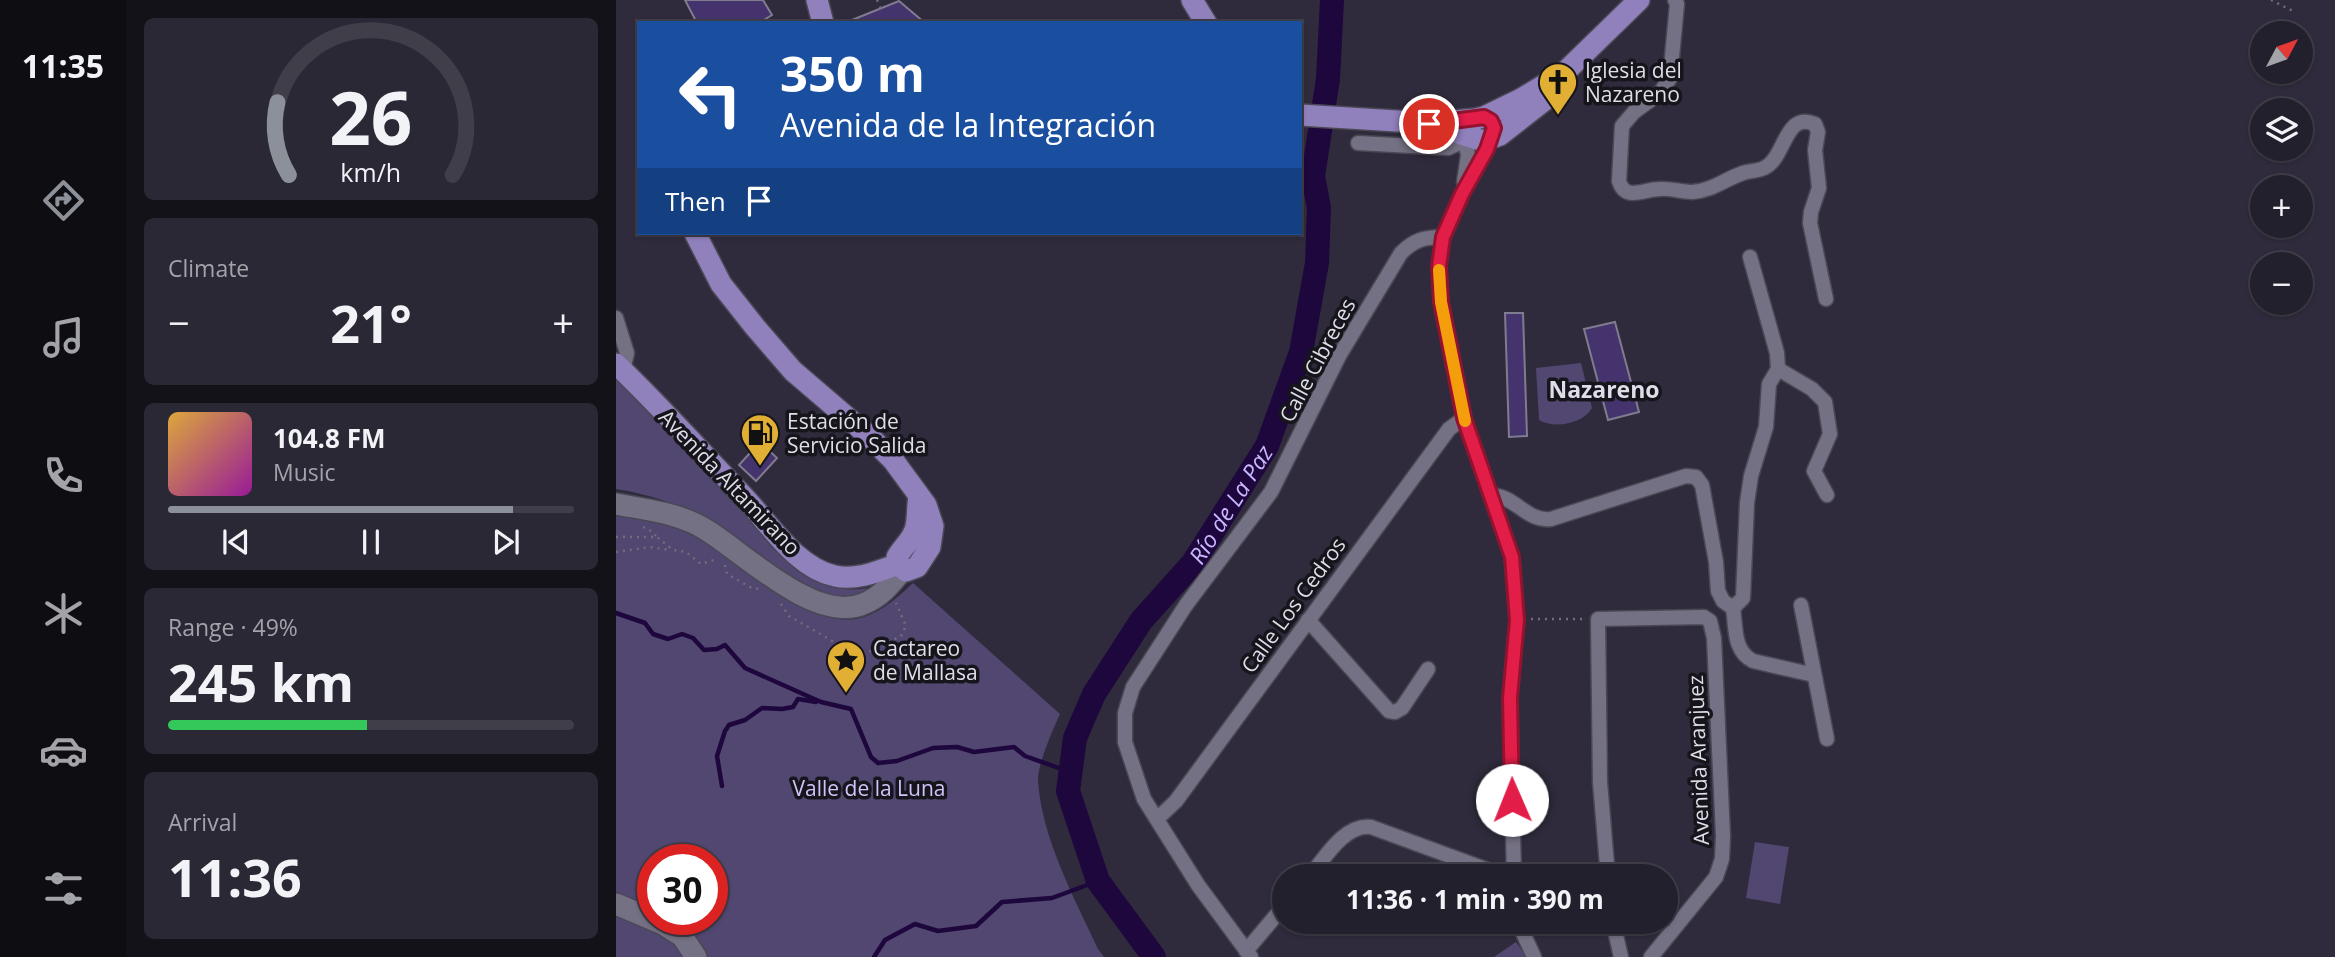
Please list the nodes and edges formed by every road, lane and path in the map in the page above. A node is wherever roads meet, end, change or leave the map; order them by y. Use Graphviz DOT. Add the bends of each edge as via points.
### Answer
graph roads {
  1 [pos="817,0"];
  2 [pos="877,0"];
  3 [pos="1192,0"];
  4 [pos="1639,0"];
  5 [pos="1675,0"];
  6 [pos="2271,0"];
  7 [pos="880,9"];
  8 [pos="2293,12"];
  9 [pos="822,21"];
  10 [pos="1205,21"];
  11 [pos="1564,73"];
  12 [pos="1302,115"];
  13 [pos="1480,118"];
  14 [pos="1429,124"];
  15 [pos="1477,138"];
  16 [pos="1358,144"];
  17 [pos="1462,194"];
  18 [pos="696,235"];
  19 [pos="1443,237"];
  20 [pos="1750,257"];
  21 [pos="1826,299"];
  22 [pos="616,318"];
  23 [pos="619,367"];
  24 [pos="1777,369"];
  25 [pos="1464,418"];
  26 [pos="1490,495"];
  27 [pos="1827,495"];
  28 [pos="616,504"];
  29 [pos="641,526"];
  30 [pos="657,537"];
  31 [pos="673,550"];
  32 [pos="616,552"];
  33 [pos="905,562"];
  34 [pos="1801,605"];
  35 [pos="1734,608"];
  36 [pos="1598,619"];
  37 [pos="1308,620"];
  38 [pos="1517,620"];
  39 [pos="1428,669"];
  40 [pos="1814,675"];
  41 [pos="1827,739"];
  42 [pos="1157,819"];
  43 [pos="1320,864"];
  44 [pos="1472,864"];
  45 [pos="1514,864"];
  46 [pos="1607,864"];
  47 [pos="616,904"];
  48 [pos="1272,922"];
  49 [pos="1523,934"];
  50 [pos="1616,934"];
  51 [pos="1248,954"];
  52 [pos="696,957"];
  53 [pos="1534,957"];
  54 [pos="1621,957"];
  55 [pos="1651,957"];
  1 -- 9 [label="main road"];
  2 -- 7 [label="path"];
  3 -- 10 [label="main road"];
  4 -- 11 [label="main road"];
  5 -- 21 [label="street" via="1670,78 1660,93 1622,126 1621,188 1634,194 1662,188 1702,191 1763,168 1772,162 1797,122 1815,124 1819,188 1810,223"];
  6 -- 8 [label="path"];
  11 -- 13 [label="main road"];
  11 -- 15 [label="main road" via="1546,99 1517,123"];
  12 -- 14 [label="main road"];
  13 -- 14 [label="main road"];
  13 -- 15 [label="main road" via="1493,124 1494,132"];
  14 -- 15 [label="main road"];
  15 -- 16 [label="street" via="1448,148"];
  15 -- 17 [label="street" via="1468,155"];
  15 -- 17 [label="street" via="1487,149"];
  17 -- 19 [label="street"];
  18 -- 33 [label="main road" via="721,284 755,327 793,371 893,460 919,497"];
  19 -- 25 [label="street" via="1441,302"];
  19 -- 42 [label="street, Calle Cibreces" via="1425,237 1401,253 1339,356 1271,492 1186,605 1133,687 1125,713 1125,742 1144,799"];
  20 -- 24 [label="street" via="1777,353"];
  22 -- 23 [label="street" via="627,353"];
  23 -- 33 [label="main road, Avenida Altamirano" via="792,551 814,567 848,578"];
  24 -- 27 [label="street" via="1825,402 1830,434 1814,471"];
  24 -- 35 [label="street" via="1769,384 1766,427 1749,489 1742,598"];
  25 -- 26 [label="street"];
  25 -- 37 [label="street, Calle Los Cedros" via="1450,429"];
  26 -- 35 [label="street" via="1506,498 1541,520 1686,476 1696,477 1702,485 1717,562 1718,591"];
  26 -- 38 [label="street" via="1512,557"];
  28 -- 33 [label="main road" via="686,519 775,578 832,606 861,605 878,597"];
  29 -- 30 [label="path"];
  31 -- 32 [label="path" via="650,547"];
  34 -- 40 [label="street"];
  35 -- 40 [label="street" via="1740,652 1745,657"];
  36 -- 38 [label="path"];
  36 -- 46 [label="street" via="1600,782"];
  36 -- 55 [label="street, Avenida Aranjuez" via="1703,617 1710,621 1714,638 1723,859 1716,877"];
  37 -- 39 [label="street" via="1389,711 1402,708"];
  37 -- 42 [label="street, Calle Los Cedros" via="1176,801"];
  38 -- 45 [label="street" via="1510,698"];
  40 -- 41 [label="street"];
  42 -- 51 [label="street, Calle Cibreces"];
  43 -- 44 [label="street" via="1345,835 1363,826"];
  47 -- 52 [label="main road" via="673,930"];
  48 -- 51 [label="street"];
  49 -- 53 [label="street"];
  50 -- 54 [label="street"];
}
